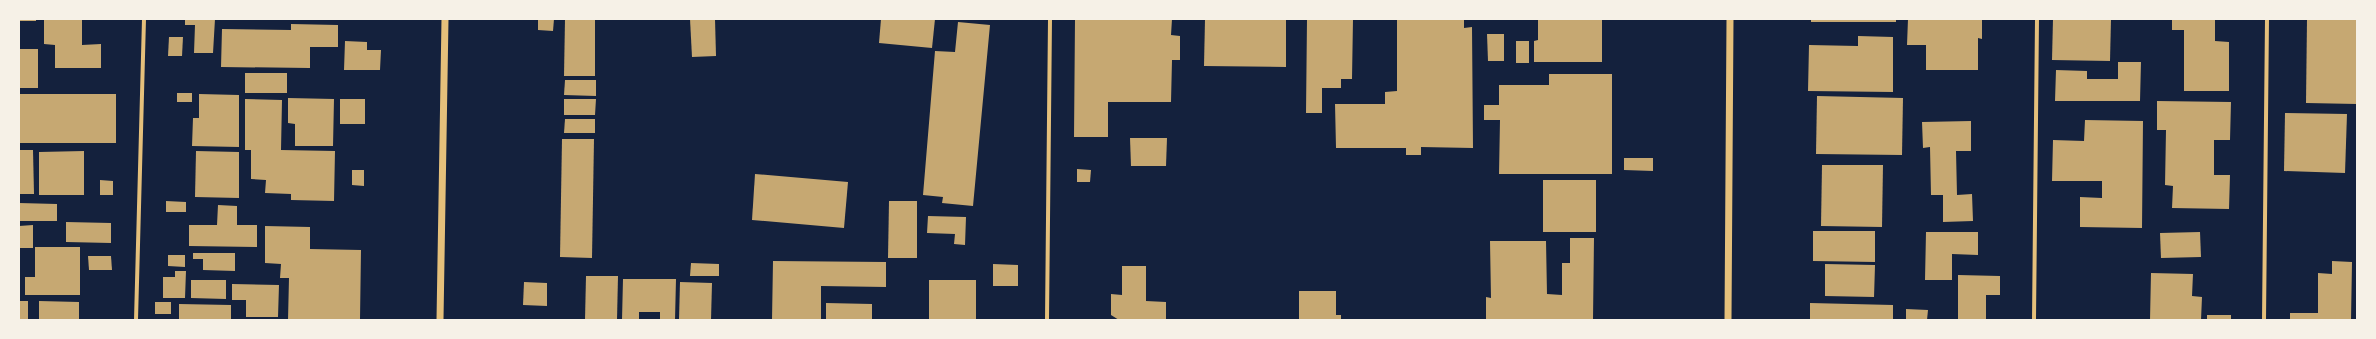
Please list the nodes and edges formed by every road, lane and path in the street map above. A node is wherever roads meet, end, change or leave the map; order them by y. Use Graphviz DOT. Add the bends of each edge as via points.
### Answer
graph roads {
  1 [pos="144,19"];
  2 [pos="445,19"];
  3 [pos="1050,19"];
  4 [pos="1730,19"];
  5 [pos="2037,19"];
  6 [pos="2267,19"];
  7 [pos="136,320"];
  8 [pos="440,320"];
  9 [pos="1046,320"];
  10 [pos="1728,320"];
  11 [pos="2034,320"];
  12 [pos="2264,320"];
  1 -- 7 [label="street"];
  2 -- 8 [label="street"];
  3 -- 9 [label="street"];
  4 -- 10 [label="street"];
  5 -- 11 [label="street"];
  6 -- 12 [label="street"];
}
